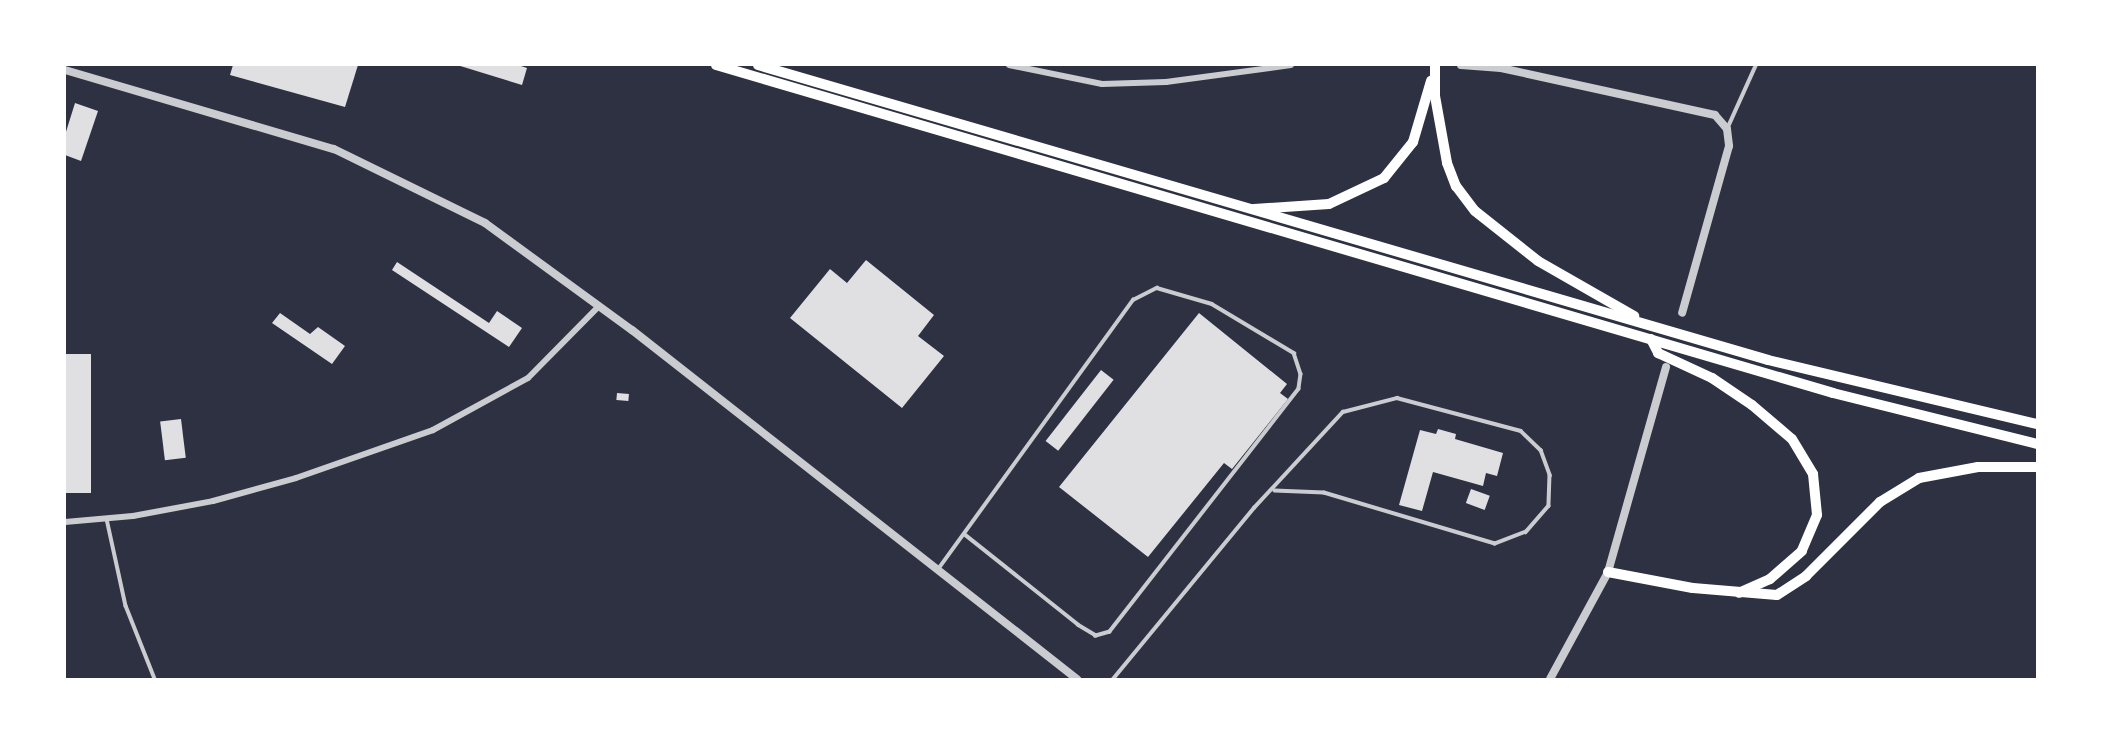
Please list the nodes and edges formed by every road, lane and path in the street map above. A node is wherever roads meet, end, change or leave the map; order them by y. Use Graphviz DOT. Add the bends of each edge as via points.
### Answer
graph roads {
  1 [pos="716,65"];
  2 [pos="758,65"];
  3 [pos="1009,65"];
  4 [pos="1291,65"];
  5 [pos="1435,65"];
  6 [pos="1461,65"];
  7 [pos="1756,65"];
  8 [pos="65,70"];
  9 [pos="1727,129"];
  10 [pos="1251,209"];
  11 [pos="598,307"];
  12 [pos="1682,313"];
  13 [pos="1658,328"];
  14 [pos="1651,339"];
  15 [pos="1666,367"];
  16 [pos="2037,424"];
  17 [pos="2037,444"];
  18 [pos="2037,467"];
  19 [pos="1275,491"];
  20 [pos="107,519"];
  21 [pos="65,522"];
  22 [pos="965,535"];
  23 [pos="937,570"];
  24 [pos="1608,572"];
  25 [pos="1737,594"];
  26 [pos="155,679"];
  27 [pos="1077,679"];
  28 [pos="1113,679"];
  29 [pos="1550,679"];
  1 -- 14 [label="highway"];
  2 -- 10 [label="highway"];
  3 -- 4 [label="street" via="1102,84 1166,82"];
  5 -- 10 [label="highway" via="1413,142 1384,178 1329,204"];
  5 -- 13 [label="highway" via="1435,96 1447,163 1456,186 1475,211 1538,261"];
  6 -- 9 [label="street" via="1501,68 1691,108 1715,116"];
  7 -- 9 [label="lane"];
  8 -- 11 [label="street" via="365,161 485,223"];
  9 -- 12 [label="street" via="1726,155"];
  10 -- 13 [label="highway"];
  11 -- 20 [label="street" via="528,378 433,430 256,489 175,509"];
  11 -- 23 [label="street"];
  13 -- 16 [label="highway" via="1812,372"];
  14 -- 17 [label="highway" via="1915,415"];
  14 -- 25 [label="highway" via="1658,353 1712,378 1752,405 1792,439 1813,474 1817,515 1802,551 1770,579"];
  15 -- 24 [label="street"];
  18 -- 25 [label="highway" via="1978,467 1919,478 1880,502 1791,588 1763,597"];
  19 -- 19 [label="lane" via="1343,412 1397,398 1521,431 1541,450 1550,475 1549,506 1526,532 1495,544 1324,493"];
  19 -- 28 [label="lane" via="1254,508"];
  20 -- 21 [label="street"];
  20 -- 26 [label="lane" via="126,606"];
  22 -- 22 [label="lane" via="1133,300 1157,288 1212,304 1294,353 1301,374 1299,389 1110,632 1096,636 1078,625"];
  22 -- 23 [label="lane"];
  23 -- 27 [label="street"];
  24 -- 25 [label="highway"];
  24 -- 29 [label="street"];
}
